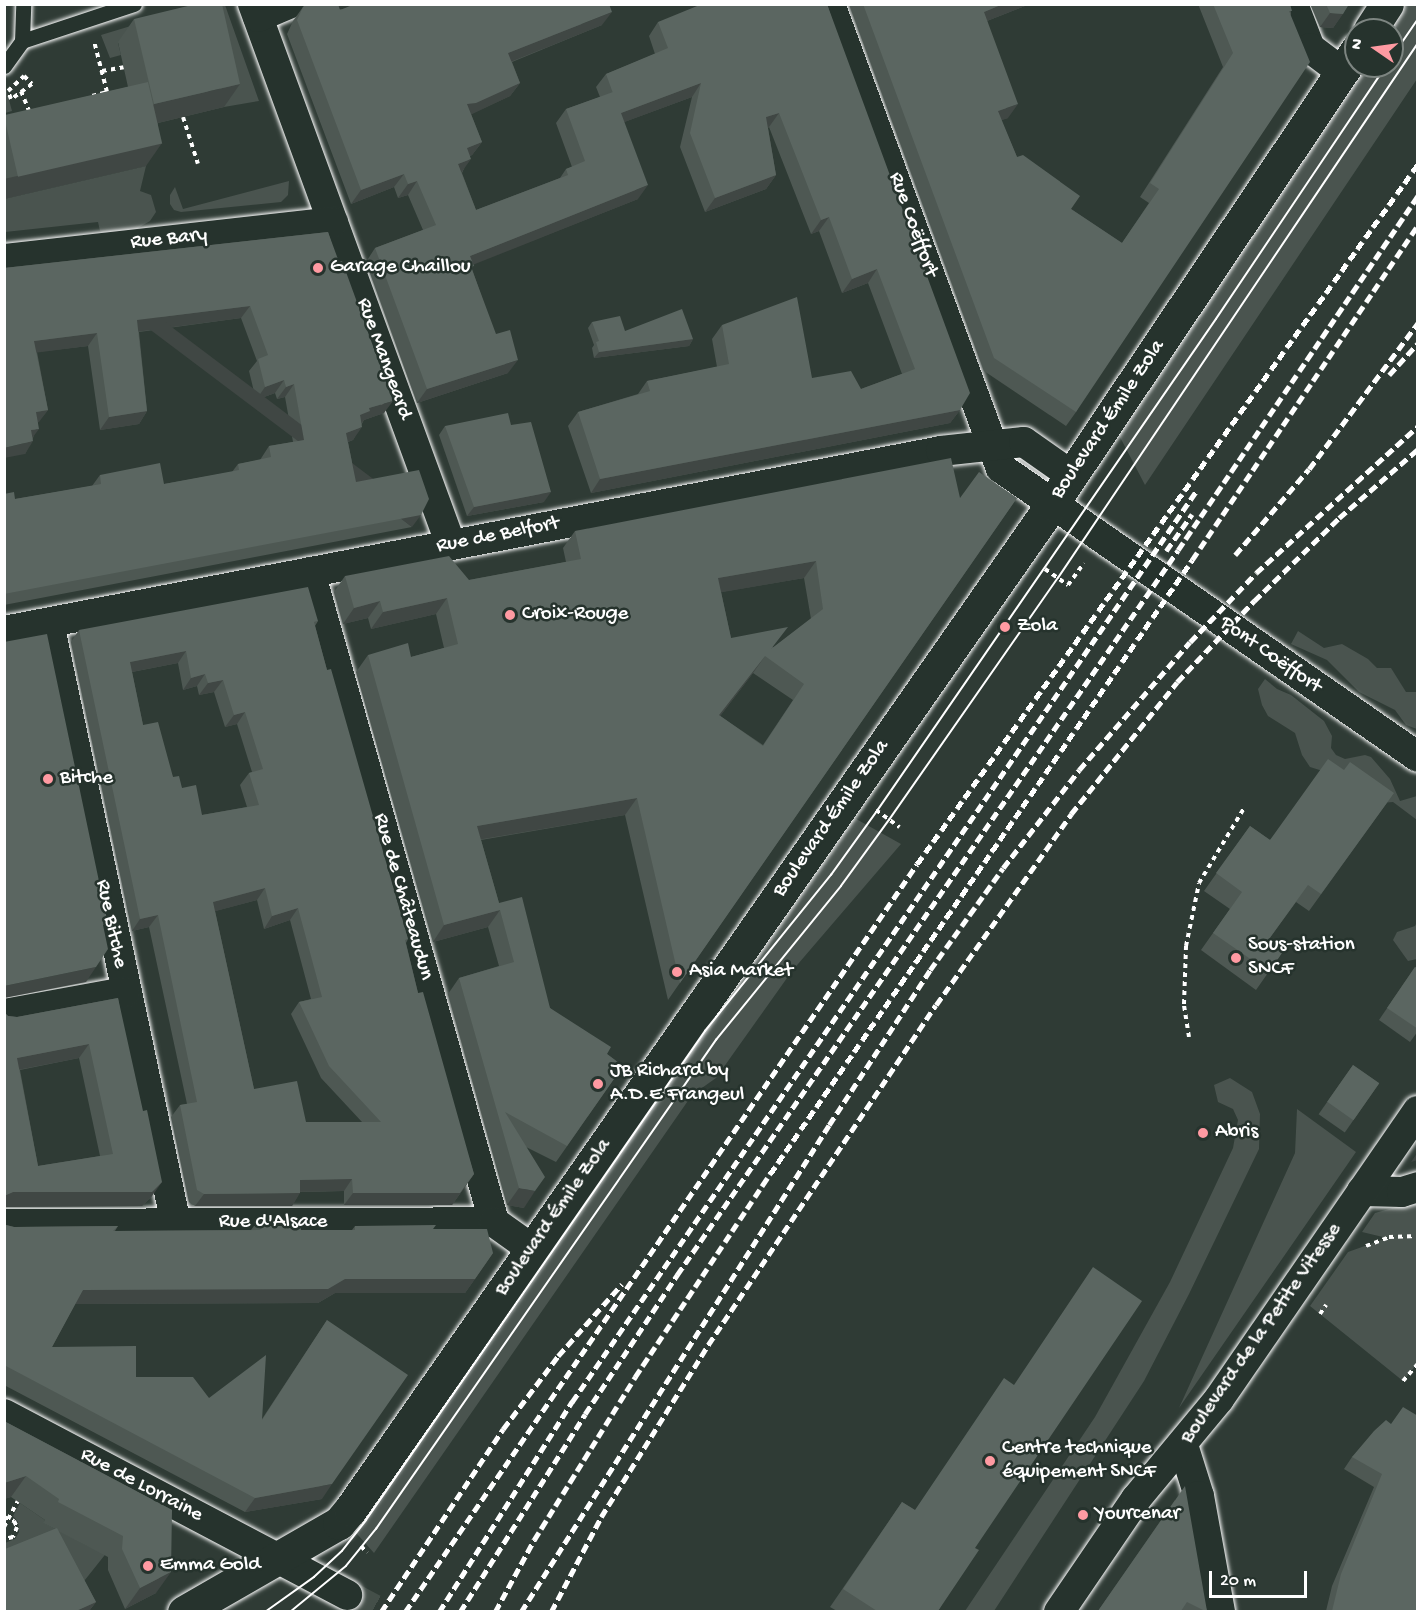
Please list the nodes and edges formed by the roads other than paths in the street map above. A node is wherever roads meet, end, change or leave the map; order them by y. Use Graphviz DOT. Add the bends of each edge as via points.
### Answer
graph roads {
  1 [pos="23,4"];
  2 [pos="134,4"];
  3 [pos="289,4"];
  4 [pos="830,4"];
  5 [pos="1293,4"];
  6 [pos="1387,4"];
  7 [pos="255,11"];
  8 [pos="1378,18"];
  9 [pos="22,41"];
  10 [pos="1344,59"];
  11 [pos="4,66"];
  12 [pos="1344,68"];
  13 [pos="333,222"];
  14 [pos="4,259"];
  15 [pos="993,445"];
  16 [pos="1071,476"];
  17 [pos="1052,504"];
  18 [pos="451,544"];
  19 [pos="310,572"];
  20 [pos="49,623"];
  21 [pos="4,631"];
  22 [pos="1418,757"];
  23 [pos="125,992"];
  24 [pos="4,1014"];
  25 [pos="1418,1111"];
  26 [pos="1418,1187"];
  27 [pos="1362,1191"];
  28 [pos="494,1222"];
  29 [pos="4,1224"];
  30 [pos="176,1224"];
  31 [pos="532,1249"];
  32 [pos="4,1414"];
  33 [pos="1183,1445"];
  34 [pos="277,1558"];
  35 [pos="346,1595"];
  36 [pos="184,1611"];
  37 [pos="1059,1611"];
  38 [pos="1220,1611"];
  1 -- 9 [label="lane"];
  2 -- 9 [label="lane"];
  3 -- 7 [label="street"];
  4 -- 15 [label="street, Rue Coëffort"];
  5 -- 10 [label="street" via="1310,48"];
  6 -- 8 [label="main road"];
  7 -- 13 [label="street, Rue Mangeard"];
  9 -- 11 [label="lane"];
  12 -- 16 [label="main road, Boulevard Émile Zola"];
  13 -- 14 [label="street, Rue Bary"];
  13 -- 18 [label="street, Rue Mangeard"];
  15 -- 16 [label="street, Rue de Belfort" via="1023,442"];
  15 -- 17 [label="street, Rue Coëffort" via="1001,468"];
  15 -- 18 [label="street, Rue de Belfort" via="941,450"];
  16 -- 17 [label="main road, Boulevard Émile Zola"];
  17 -- 22 [label="street, Pont Coëffort"];
  17 -- 31 [label="main road, Boulevard Émile Zola"];
  18 -- 19 [label="street, Rue de Belfort"];
  19 -- 20 [label="street, Rue de Belfort"];
  19 -- 28 [label="street, Rue de Châteaudun"];
  20 -- 21 [label="street, Rue de Belfort"];
  20 -- 23 [label="street, Rue Bitche"];
  23 -- 24 [label="street"];
  23 -- 30 [label="street, Rue Bitche"];
  25 -- 27 [label="street, Boulevard de la Petite Vitesse"];
  26 -- 27 [label="street" via="1402,1192"];
  27 -- 33 [label="street, Boulevard de la Petite Vitesse"];
  28 -- 30 [label="street, Rue d'Alsace"];
  28 -- 31 [label="street"];
  29 -- 30 [label="street, Rue d'Alsace"];
  31 -- 34 [label="main road, Boulevard Émile Zola" via="350,1510 339,1523"];
  32 -- 34 [label="street, Rue de Lorraine"];
  33 -- 37 [label="street, Boulevard de la Petite Vitesse" via="1136,1499"];
  33 -- 38 [label="street" via="1199,1496"];
  34 -- 35 [label="street, Rue de Lorraine"];
  34 -- 36 [label="main road, Boulevard Émile Zola"];
}
